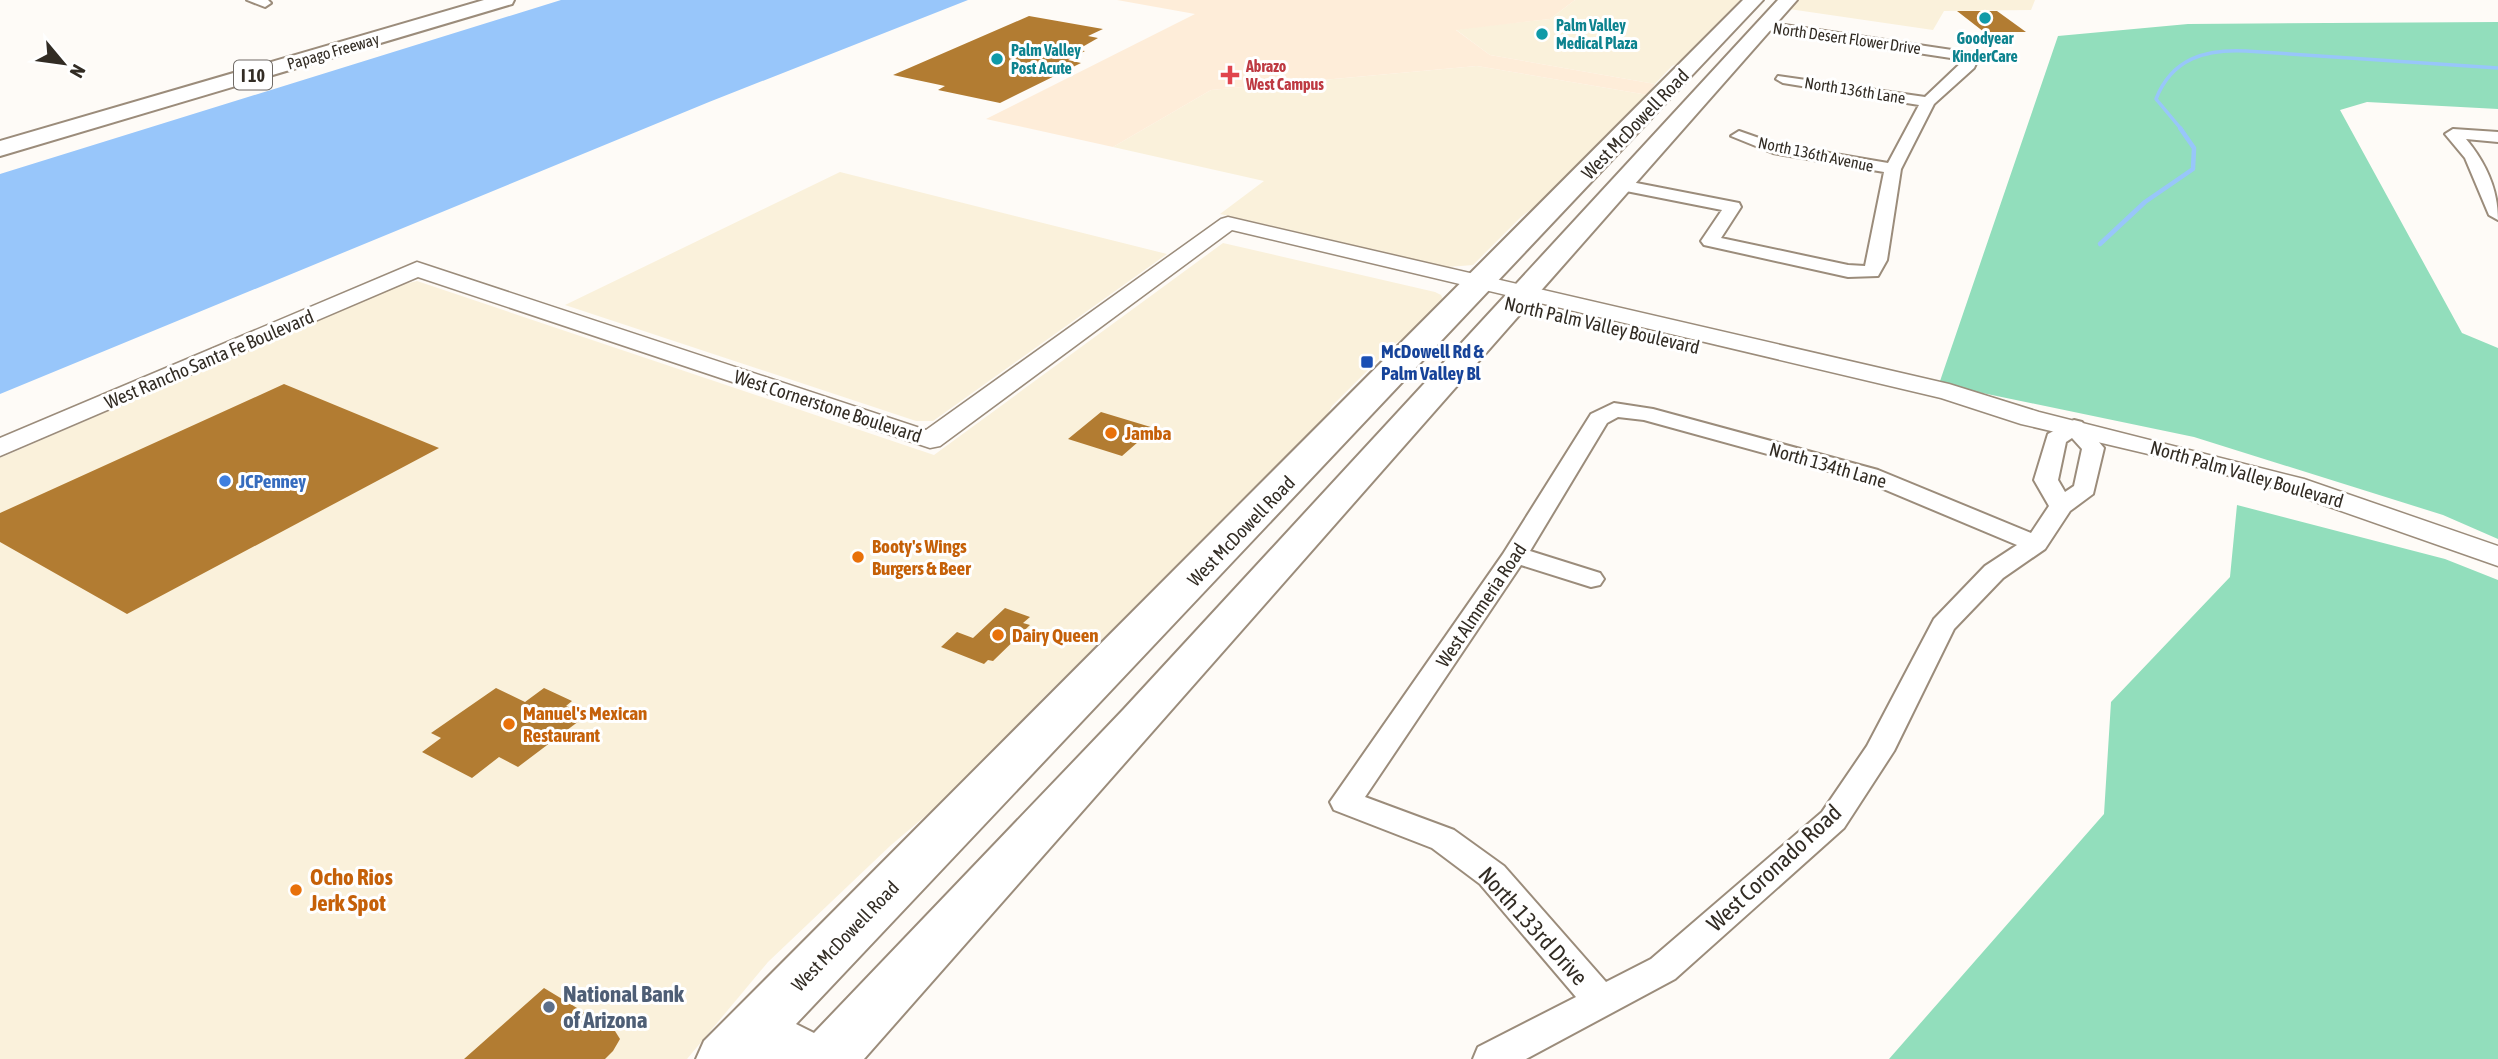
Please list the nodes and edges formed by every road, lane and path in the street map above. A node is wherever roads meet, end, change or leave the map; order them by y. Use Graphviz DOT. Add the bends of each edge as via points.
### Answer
graph roads {
  1 [pos="447,0"];
  2 [pos="465,0"];
  3 [pos="505,0"];
  4 [pos="1754,0"];
  5 [pos="1788,0"];
  6 [pos="1764,26"];
  7 [pos="1783,79"];
  8 [pos="1928,102"];
  9 [pos="0,127"];
  10 [pos="0,134"];
  11 [pos="1739,136"];
  12 [pos="2498,137"];
  13 [pos="0,149"];
  14 [pos="1893,170"];
  15 [pos="1621,185"];
  16 [pos="2498,215"];
  17 [pos="1221,228"];
  18 [pos="417,269"];
  19 [pos="1498,293"];
  20 [pos="1614,410"];
  21 [pos="2074,427"];
  22 [pos="0,448"];
  23 [pos="2061,506"];
  24 [pos="2036,544"];
  25 [pos="1515,555"];
  26 [pos="2498,557"];
  27 [pos="1591,579"];
  28 [pos="1345,802"];
  29 [pos="1603,1003"];
  30 [pos="740,1044"];
  31 [pos="806,1059"];
  32 [pos="827,1059"];
  33 [pos="1491,1059"];
  1 -- 9 [label="main road, Papago Freeway / I 10"];
  2 -- 10 [label="main road"];
  3 -- 13 [label="main road, Papago Freeway / I 10"];
  4 -- 19 [label="main road, West McDowell Road"];
  5 -- 6 [label="main road, West McDowell Road"];
  6 -- 8 [label="street, North Desert Flower Drive" via="1972,57"];
  6 -- 15 [label="main road, West McDowell Road"];
  7 -- 8 [label="street, North 136th Lane"];
  8 -- 14 [label="street"];
  11 -- 14 [label="street, North 136th Avenue" via="1773,148"];
  12 -- 16 [label="street" via="2453,134 2472,157"];
  14 -- 15 [label="street" via="1878,260 1871,272 1710,241 1732,207"];
  15 -- 19 [label="main road, West McDowell Road"];
  17 -- 18 [label="street, West Cornerstone Boulevard" via="930,440"];
  17 -- 19 [label="street, North Palm Valley Boulevard"];
  18 -- 22 [label="street, West Rancho Santa Fe Boulevard"];
  19 -- 21 [label="street, North Palm Valley Boulevard" via="1947,406 1991,409"];
  19 -- 30 [label="main road, West McDowell Road"];
  19 -- 32 [label="main road, West McDowell Road" via="1139,721"];
  20 -- 24 [label="street, North 134th Lane" via="1645,414 1870,475"];
  20 -- 25 [label="street, West Almmeria Road" via="1600,419"];
  21 -- 23 [label="street" via="2056,439 2046,480"];
  21 -- 23 [label="street, West Coronado Road" via="2093,449 2085,489"];
  21 -- 26 [label="street, North Palm Valley Boulevard" via="2317,491"];
  23 -- 24 [label="street, West Coronado Road"];
  24 -- 29 [label="street, West Coronado Road" via="1994,572 1943,625 1880,751 1833,820 1663,969"];
  25 -- 27 [label="street"];
  25 -- 28 [label="street, West Almmeria Road"];
  28 -- 29 [label="street, North 133rd Drive" via="1443,839 1492,874"];
  29 -- 33 [label="street, West Coronado Road"];
  30 -- 31 [label="main road"];
}
